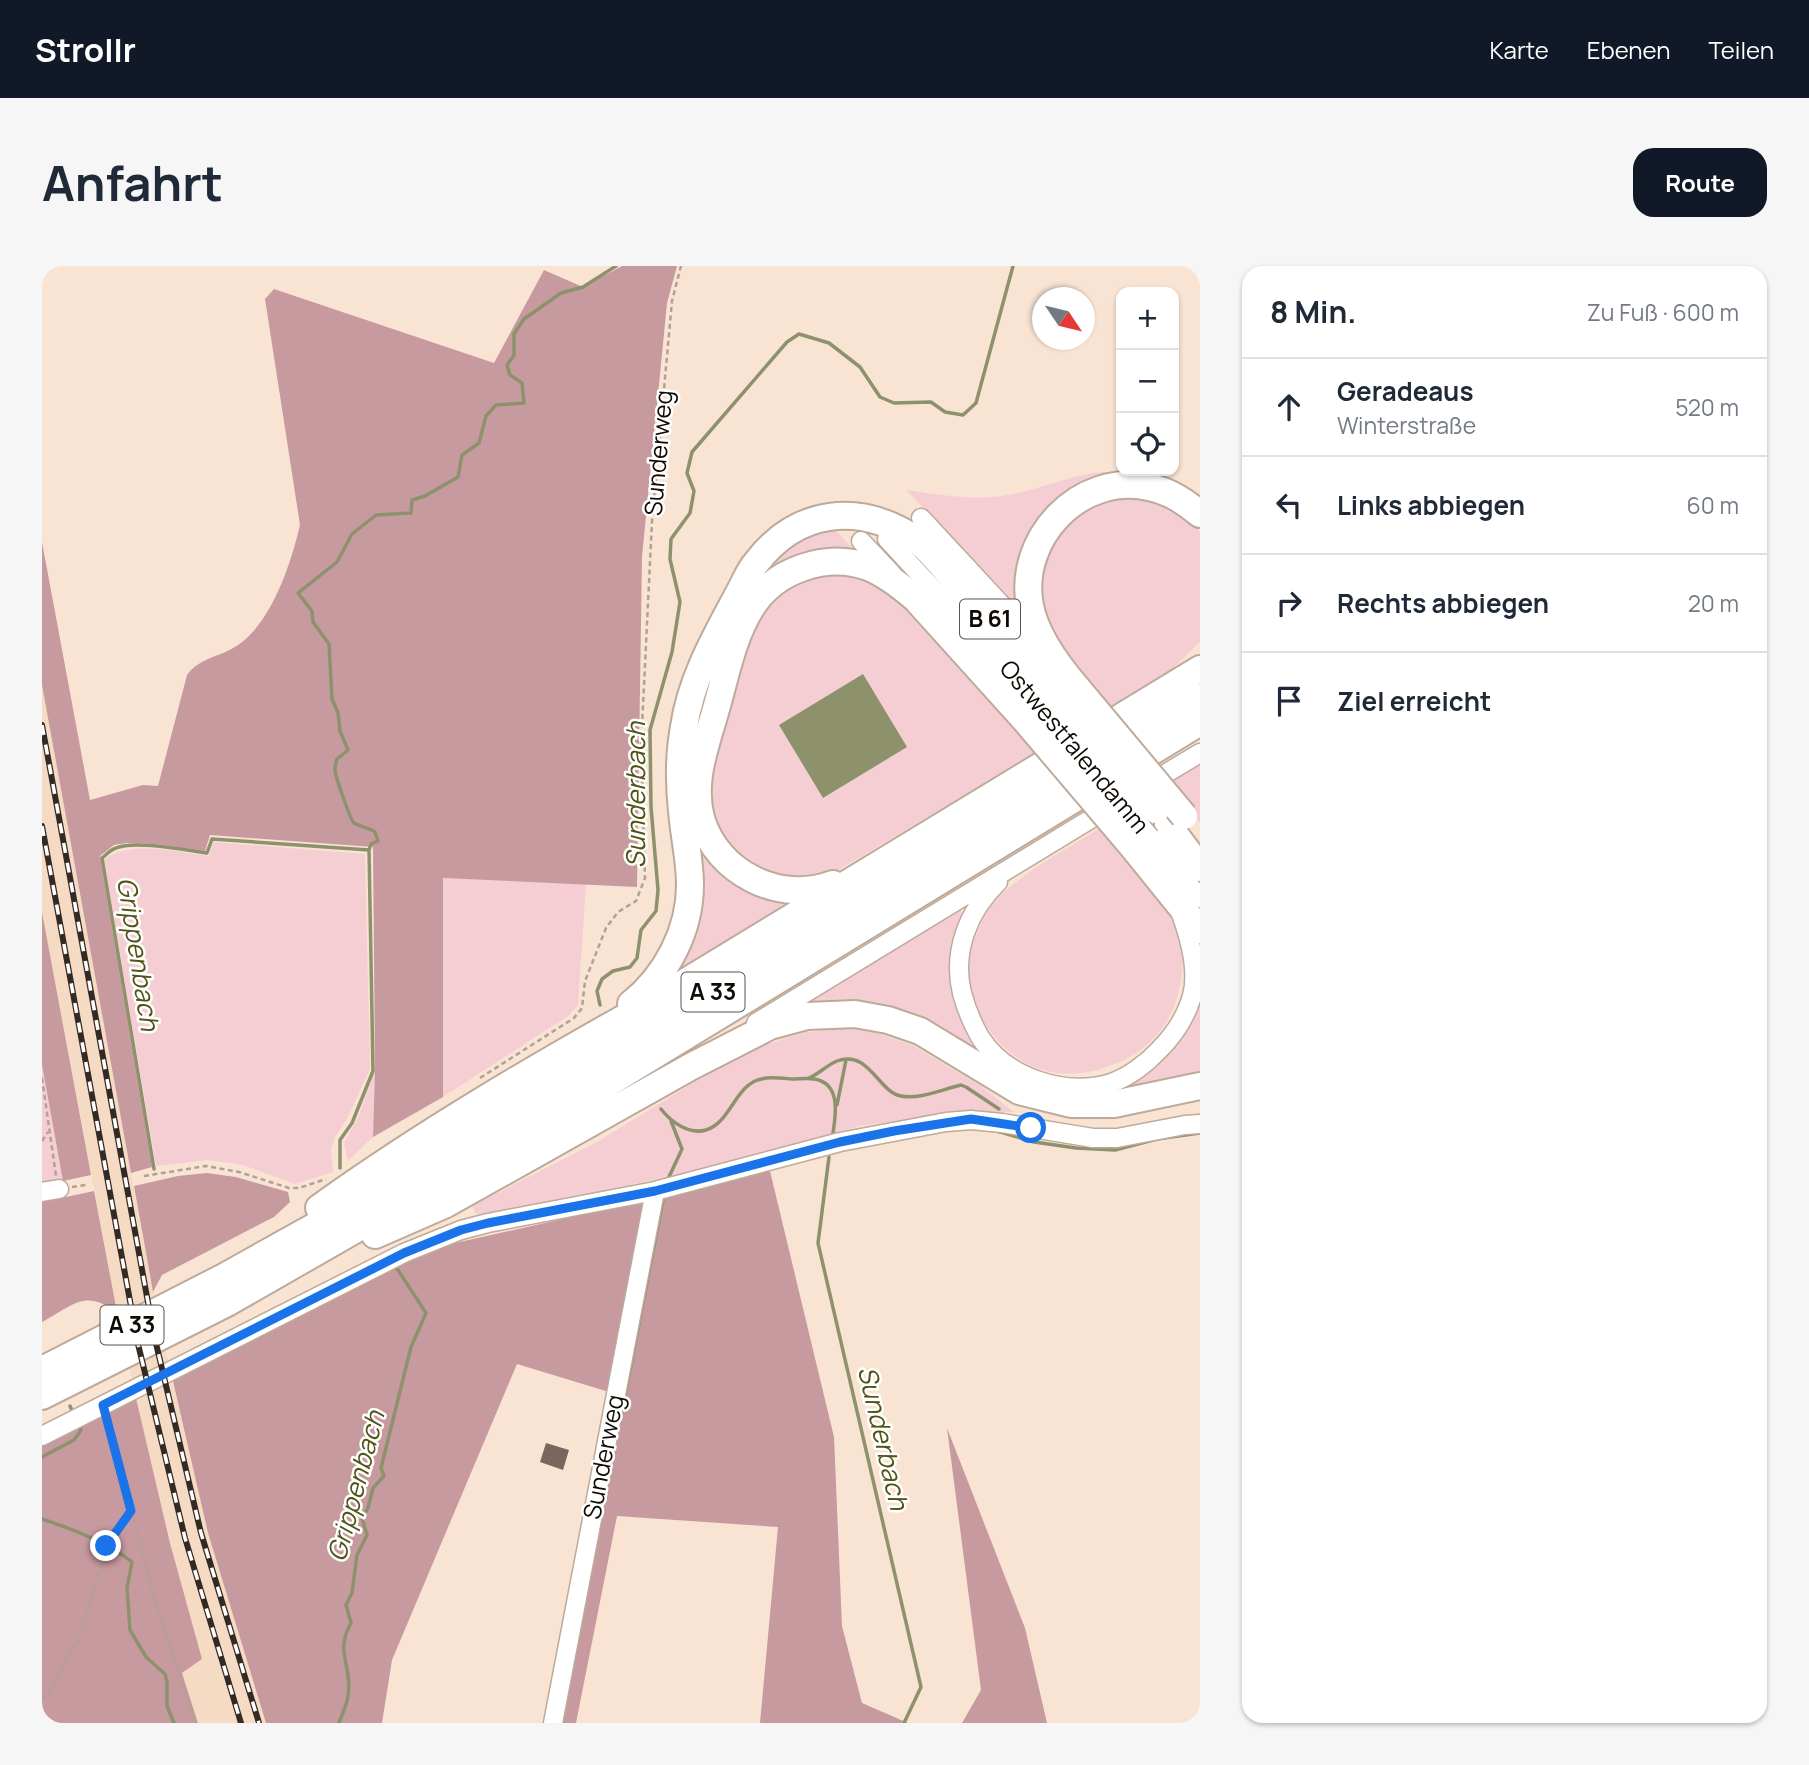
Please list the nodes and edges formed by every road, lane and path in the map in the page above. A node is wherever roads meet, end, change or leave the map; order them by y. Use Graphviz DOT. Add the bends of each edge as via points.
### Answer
graph roads {
  1 [pos="681,266"];
  2 [pos="1200,514"];
  3 [pos="887,538"];
  4 [pos="861,541"];
  5 [pos="916,599"];
  6 [pos="1198,676"];
  7 [pos="1056,699"];
  8 [pos="1200,722"];
  9 [pos="1200,753"];
  10 [pos="1159,831"];
  11 [pos="1200,838"];
  12 [pos="1031,856"];
  13 [pos="1200,868"];
  14 [pos="870,869"];
  15 [pos="1188,899"];
  16 [pos="1200,932"];
  17 [pos="589,1038"];
  18 [pos="692,1066"];
  19 [pos="42,1078"];
  20 [pos="480,1078"];
  21 [pos="1200,1086"];
  22 [pos="1200,1124"];
  23 [pos="48,1132"];
  24 [pos="42,1141"];
  25 [pos="144,1176"];
  26 [pos="335,1176"];
  27 [pos="50,1191"];
  28 [pos="655,1191"];
  29 [pos="224,1290"];
  30 [pos="42,1370"];
  31 [pos="42,1396"];
  32 [pos="96,1409"];
  33 [pos="42,1436"];
  34 [pos="131,1511"];
  35 [pos="42,1699"];
  36 [pos="195,1723"];
  37 [pos="553,1723"];
  1 -- 20 [label="path, Sunderweg" via="672,301 652,521 641,747 645,878 636,901 618,912 606,928 585,981 582,1008 574,1018"];
  2 -- 7 [label="highway" via="1168,492 1146,486 1107,488 1074,502 1042,535 1029,573 1028,592"];
  3 -- 7 [label="street, Ostwestfalendamm / B 61"];
  4 -- 5 [label="street"];
  5 -- 7 [label="highway"];
  5 -- 14 [label="highway" via="881,574 848,562 809,565 780,578 744,620 697,776 701,820 710,839 720,854 755,880 783,891 806,892"];
  6 -- 14 [label="highway"];
  6 -- 29 [label="highway, A 33"];
  7 -- 10 [label="highway, bridge"];
  7 -- 10 [label="highway, bridge"];
  7 -- 17 [label="highway, Ostwestfalendamm / B 61" via="919,529 848,515 823,517 791,529 754,564 693,688 680,767 690,884 681,935 648,990"];
  8 -- 29 [label="highway, A 33" via="571,1106"];
  9 -- 12 [label="street"];
  10 -- 11 [label="highway"];
  10 -- 13 [label="highway, Ostwestfalendamm"];
  10 -- 15 [label="highway"];
  12 -- 15 [label="street" via="986,894 970,919 958,961 965,1003 981,1039 1010,1067 1046,1083 1088,1087 1113,1082 1136,1070 1170,1039 1193,995"];
  12 -- 18 [label="street"];
  14 -- 17 [label="highway"];
  15 -- 16 [label="highway"];
  17 -- 29 [label="highway" via="402,1150 268,1243"];
  18 -- 21 [label="highway" via="770,1026 807,1016 855,1014 920,1031 1019,1091 1055,1101 1114,1104"];
  18 -- 29 [label="highway" via="446,1204"];
  19 -- 23 [label="path"];
  22 -- 28 [label="street" via="1093,1138 971,1119 840,1142"];
  23 -- 24 [label="path"];
  23 -- 27 [label="path"];
  25 -- 26 [label="path" via="206,1166 289,1188"];
  28 -- 32 [label="street" via="488,1223 434,1240"];
  28 -- 37 [label="street, Sunderweg"];
  29 -- 30 [label="highway, A 33"];
  29 -- 31 [label="highway, A 33"];
  32 -- 33 [label="street"];
  32 -- 34 [label="path"];
  34 -- 35 [label="path" via="106,1546 81,1636"];
  34 -- 36 [label="path"];
}
